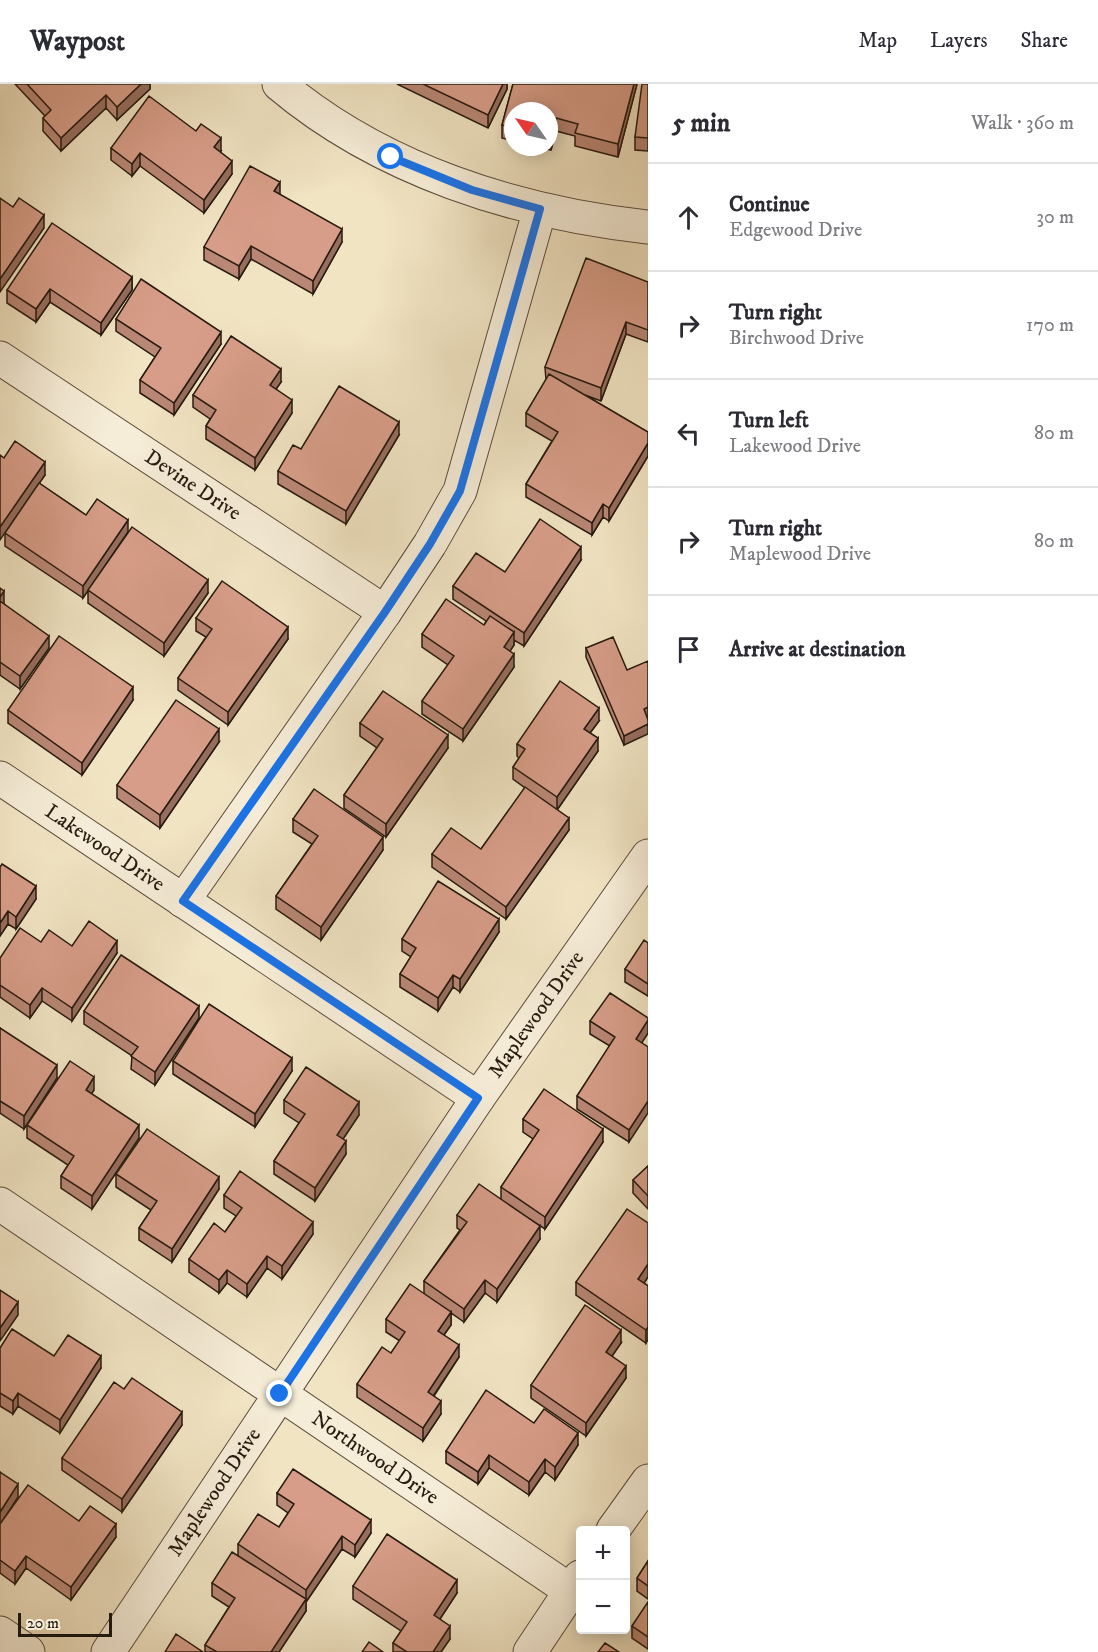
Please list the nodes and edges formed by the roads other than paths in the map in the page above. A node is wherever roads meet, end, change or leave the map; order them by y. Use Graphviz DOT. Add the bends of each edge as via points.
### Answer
graph roads {
  1 [pos="279,84"];
  2 [pos="540,209"];
  3 [pos="648,227"];
  4 [pos="0,358"];
  5 [pos="385,612"];
  6 [pos="0,778"];
  7 [pos="648,856"];
  8 [pos="183,901"];
  9 [pos="478,1098"];
  10 [pos="0,1204"];
  11 [pos="280,1394"];
  12 [pos="648,1480"];
  13 [pos="616,1526"];
  14 [pos="576,1584"];
  15 [pos="0,1633"];
  16 [pos="28,1652"];
  17 [pos="108,1652"];
  18 [pos="531,1652"];
  1 -- 2 [label="street" via="298,100 391,157 472,190"];
  2 -- 3 [label="street"];
  2 -- 5 [label="street" via="460,491"];
  4 -- 5 [label="street, Devine Drive"];
  5 -- 8 [label="street"];
  6 -- 8 [label="street, Lakewood Drive"];
  7 -- 9 [label="street, Maplewood Drive"];
  8 -- 9 [label="street, Lakewood Drive"];
  9 -- 11 [label="street, Maplewood Drive"];
  10 -- 11 [label="street, Northwood Drive"];
  11 -- 14 [label="street, Northwood Drive"];
  11 -- 17 [label="street, Maplewood Drive"];
  12 -- 13 [label="street"];
  14 -- 18 [label="street"];
  15 -- 16 [label="street"];
}
